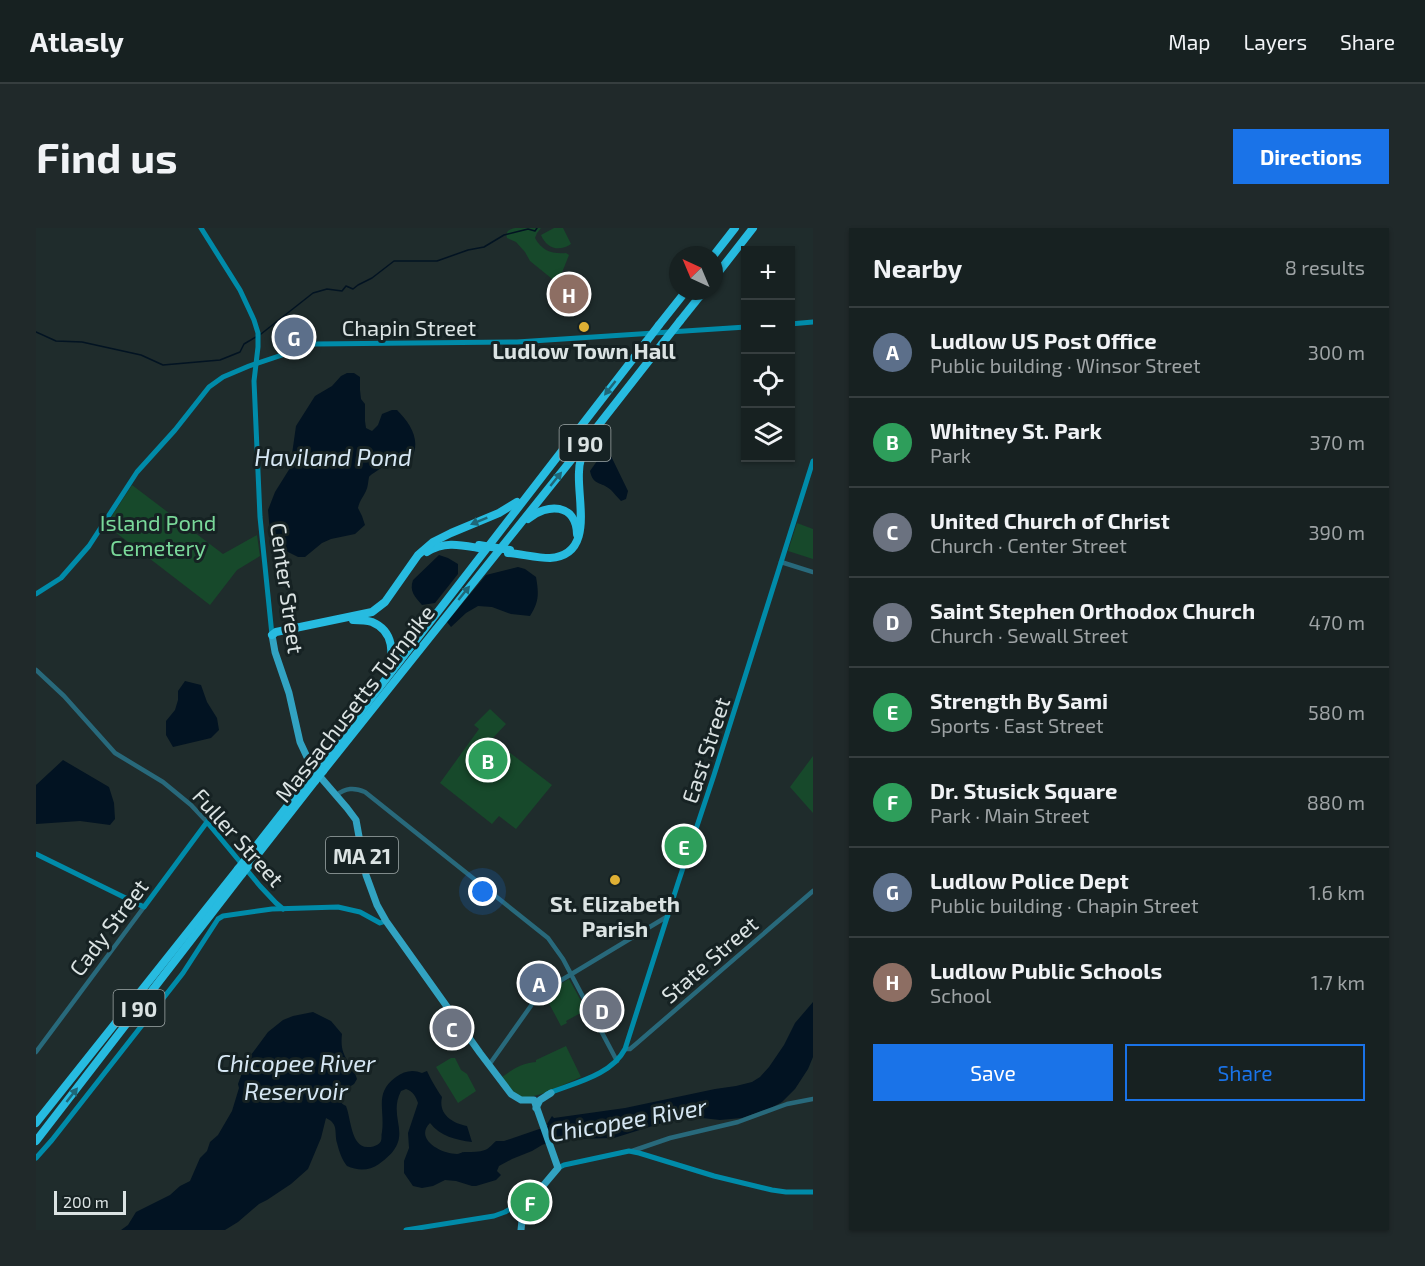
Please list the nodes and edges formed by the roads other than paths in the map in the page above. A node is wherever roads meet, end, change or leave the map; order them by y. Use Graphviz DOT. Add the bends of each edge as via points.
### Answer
graph roads {
  1 [pos="201,228"];
  2 [pos="733,228"];
  3 [pos="753,228"];
  4 [pos="720,246"];
  5 [pos="723,266"];
  6 [pos="679,300"];
  7 [pos="697,300"];
  8 [pos="813,322"];
  9 [pos="795,324"];
  10 [pos="741,327"];
  11 [pos="257,350"];
  12 [pos="273,357"];
  13 [pos="255,364"];
  14 [pos="628,388"];
  15 [pos="555,458"];
  16 [pos="813,461"];
  17 [pos="507,541"];
  18 [pos="479,547"];
  19 [pos="509,551"];
  20 [pos="415,560"];
  21 [pos="781,562"];
  22 [pos="813,572"];
  23 [pos="36,594"];
  24 [pos="352,620"];
  25 [pos="272,635"];
  26 [pos="36,670"];
  27 [pos="346,731"];
  28 [pos="321,769"];
  29 [pos="336,795"];
  30 [pos="207,822"];
  31 [pos="36,854"];
  32 [pos="240,872"];
  33 [pos="813,891"];
  34 [pos="144,907"];
  35 [pos="283,909"];
  36 [pos="668,916"];
  37 [pos="386,921"];
  38 [pos="572,974"];
  39 [pos="625,1049"];
  40 [pos="36,1052"];
  41 [pos="617,1061"];
  42 [pos="489,1065"];
  43 [pos="551,1093"];
  44 [pos="813,1099"];
  45 [pos="521,1100"];
  46 [pos="534,1100"];
  47 [pos="536,1108"];
  48 [pos="36,1123"];
  49 [pos="36,1142"];
  50 [pos="629,1151"];
  51 [pos="552,1153"];
  52 [pos="36,1158"];
  53 [pos="558,1168"];
  54 [pos="544,1184"];
  55 [pos="813,1192"];
  56 [pos="524,1201"];
  57 [pos="406,1230"];
  58 [pos="521,1230"];
  1 -- 11 [label="main road, Center Street / MA 21" via="254,320"];
  2 -- 4 [label="highway"];
  3 -- 5 [label="highway"];
  6 -- 15 [label="highway, Massachusetts Turnpike / I 90, one-way, bridge"];
  7 -- 14 [label="highway, Massachusetts Turnpike / I 90, bridge"];
  8 -- 9 [label="main road"];
  10 -- 12 [label="main road, Chapin Street" via="518,342 323,343"];
  11 -- 12 [label="main road"];
  11 -- 13 [label="main road, Center Street / MA 21"];
  12 -- 13 [label="main road, Chapin Street"];
  13 -- 23 [label="main road, Chapin Street" via="223,376 208,388 137,472 89,546 61,578"];
  13 -- 25 [label="main road, Center Street / MA 21" via="260,517"];
  17 -- 14 [label="highway, Massachusetts Turnpike / I 90, one-way"];
  14 -- 19 [label="highway" via="581,458 581,528 574,546 551,558"];
  15 -- 20 [label="highway, one-way" via="513,505 438,539"];
  15 -- 27 [label="highway, Massachusetts Turnpike / I 90"];
  16 -- 21 [label="main road, East Street"];
  17 -- 19 [label="highway" via="531,516 544,509 563,510 576,523 574,543 561,554"];
  28 -- 17 [label="highway, Massachusetts Turnpike / I 90, one-way"];
  18 -- 19 [label="highway, bridge"];
  18 -- 20 [label="highway" via="440,542"];
  18 -- 24 [label="highway" via="454,544 433,548 420,558 381,609"];
  20 -- 25 [label="highway" via="385,602 372,612"];
  21 -- 22 [label="street"];
  21 -- 36 [label="main road, East Street"];
  24 -- 25 [label="highway"];
  24 -- 27 [label="highway" via="380,627 390,641 392,657 387,672"];
  25 -- 29 [label="main road, Center Street / MA 21" via="304,751"];
  26 -- 30 [label="street, Fuller Street" via="115,753 163,782"];
  27 -- 28 [label="highway, Massachusetts Turnpike / I 90"];
  28 -- 32 [label="highway, Massachusetts Turnpike / I 90, bridge"];
  29 -- 37 [label="main road, Center Street / MA 21" via="356,820 366,875"];
  29 -- 38 [label="street" via="348,789 365,792 548,938"];
  30 -- 34 [label="main road, Cady Street"];
  30 -- 35 [label="main road, Fuller Street"];
  31 -- 34 [label="main road"];
  32 -- 48 [label="highway, Massachusetts Turnpike / I 90"];
  49 -- 32 [label="highway, Massachusetts Turnpike / I 90, one-way"];
  33 -- 39 [label="street, State Street" via="636,1044"];
  34 -- 40 [label="street, Cady Street"];
  35 -- 37 [label="main road" via="346,908 380,923"];
  35 -- 52 [label="main road" via="216,920 183,973"];
  36 -- 38 [label="street"];
  36 -- 39 [label="main road, East Street"];
  37 -- 42 [label="main road, Center Street / MA 21"];
  38 -- 41 [label="street"];
  38 -- 42 [label="street" via="537,996"];
  39 -- 41 [label="main road, East Street"];
  41 -- 43 [label="main road, East Street" via="598,1074"];
  42 -- 45 [label="main road, Center Street / MA 21" via="511,1094"];
  43 -- 46 [label="main road, East Street"];
  43 -- 47 [label="main road"];
  44 -- 50 [label="street"];
  45 -- 46 [label="main road"];
  45 -- 47 [label="main road, Center Street"];
  46 -- 47 [label="main road"];
  47 -- 51 [label="main road"];
  50 -- 53 [label="main road"];
  50 -- 55 [label="main road" via="772,1190"];
  51 -- 53 [label="main road"];
  51 -- 54 [label="main road"];
  53 -- 54 [label="main road"];
  54 -- 56 [label="main road"];
  56 -- 57 [label="main road" via="495,1216"];
  56 -- 58 [label="main road"];
}
